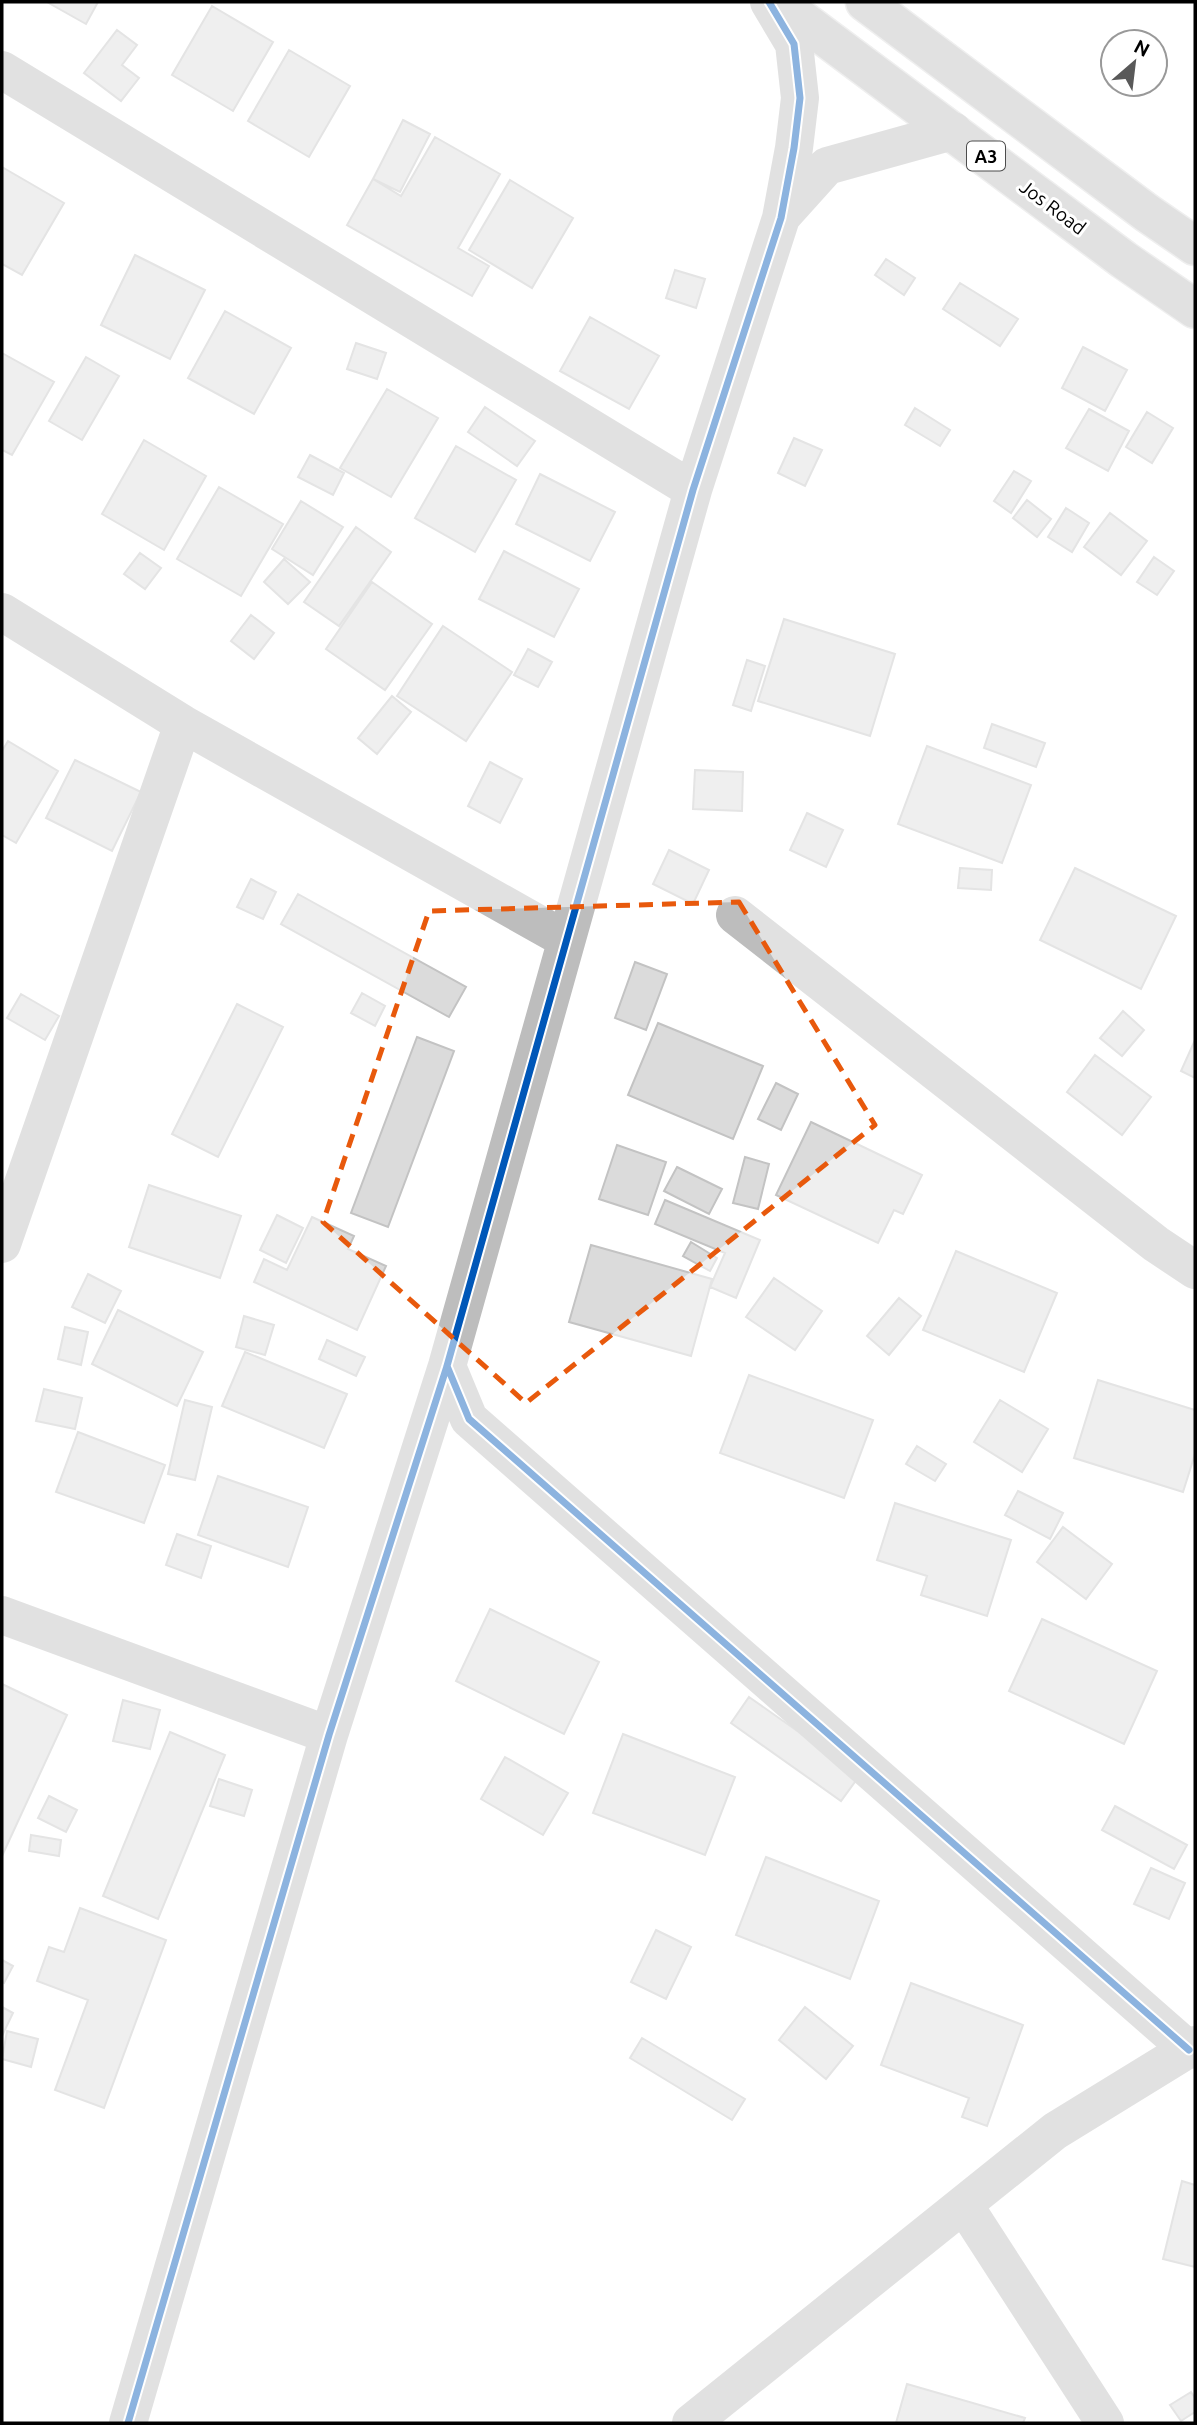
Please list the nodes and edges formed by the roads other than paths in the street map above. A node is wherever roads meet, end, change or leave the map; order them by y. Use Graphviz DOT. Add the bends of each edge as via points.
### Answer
graph roads {
  1 [pos="769,2"];
  2 [pos="778,2"];
  3 [pos="865,2"];
  4 [pos="2,70"];
  5 [pos="953,131"];
  6 [pos="781,218"];
  7 [pos="1195,246"];
  8 [pos="1195,309"];
  9 [pos="693,490"];
  10 [pos="2,612"];
  11 [pos="183,723"];
  12 [pos="735,915"];
  13 [pos="565,939"];
  14 [pos="9,1198"];
  15 [pos="2,1244"];
  16 [pos="1195,1270"];
  17 [pos="447,1366"];
  18 [pos="2,1615"];
  19 [pos="329,1735"];
  20 [pos="1192,2048"];
  21 [pos="964,2205"];
  22 [pos="128,2423"];
  23 [pos="691,2423"];
  24 [pos="1105,2423"];
  1 -- 6 [label="main road" via="793,44 800,98"];
  2 -- 5 [label="main road, Jos Road / A3"];
  3 -- 7 [label="main road, A3"];
  4 -- 9 [label="main road"];
  5 -- 6 [label="main road" via="827,166"];
  5 -- 8 [label="main road, Jos Road / A3"];
  6 -- 9 [label="main road"];
  9 -- 13 [label="main road"];
  10 -- 11 [label="main road"];
  11 -- 13 [label="main road"];
  11 -- 14 [label="main road"];
  12 -- 16 [label="main road"];
  13 -- 17 [label="main road"];
  14 -- 15 [label="main road"];
  17 -- 19 [label="main road"];
  17 -- 20 [label="main road" via="469,1419"];
  18 -- 19 [label="main road"];
  19 -- 22 [label="main road"];
  20 -- 21 [label="main road" via="1055,2130"];
  21 -- 23 [label="main road"];
  21 -- 24 [label="main road"];
}
